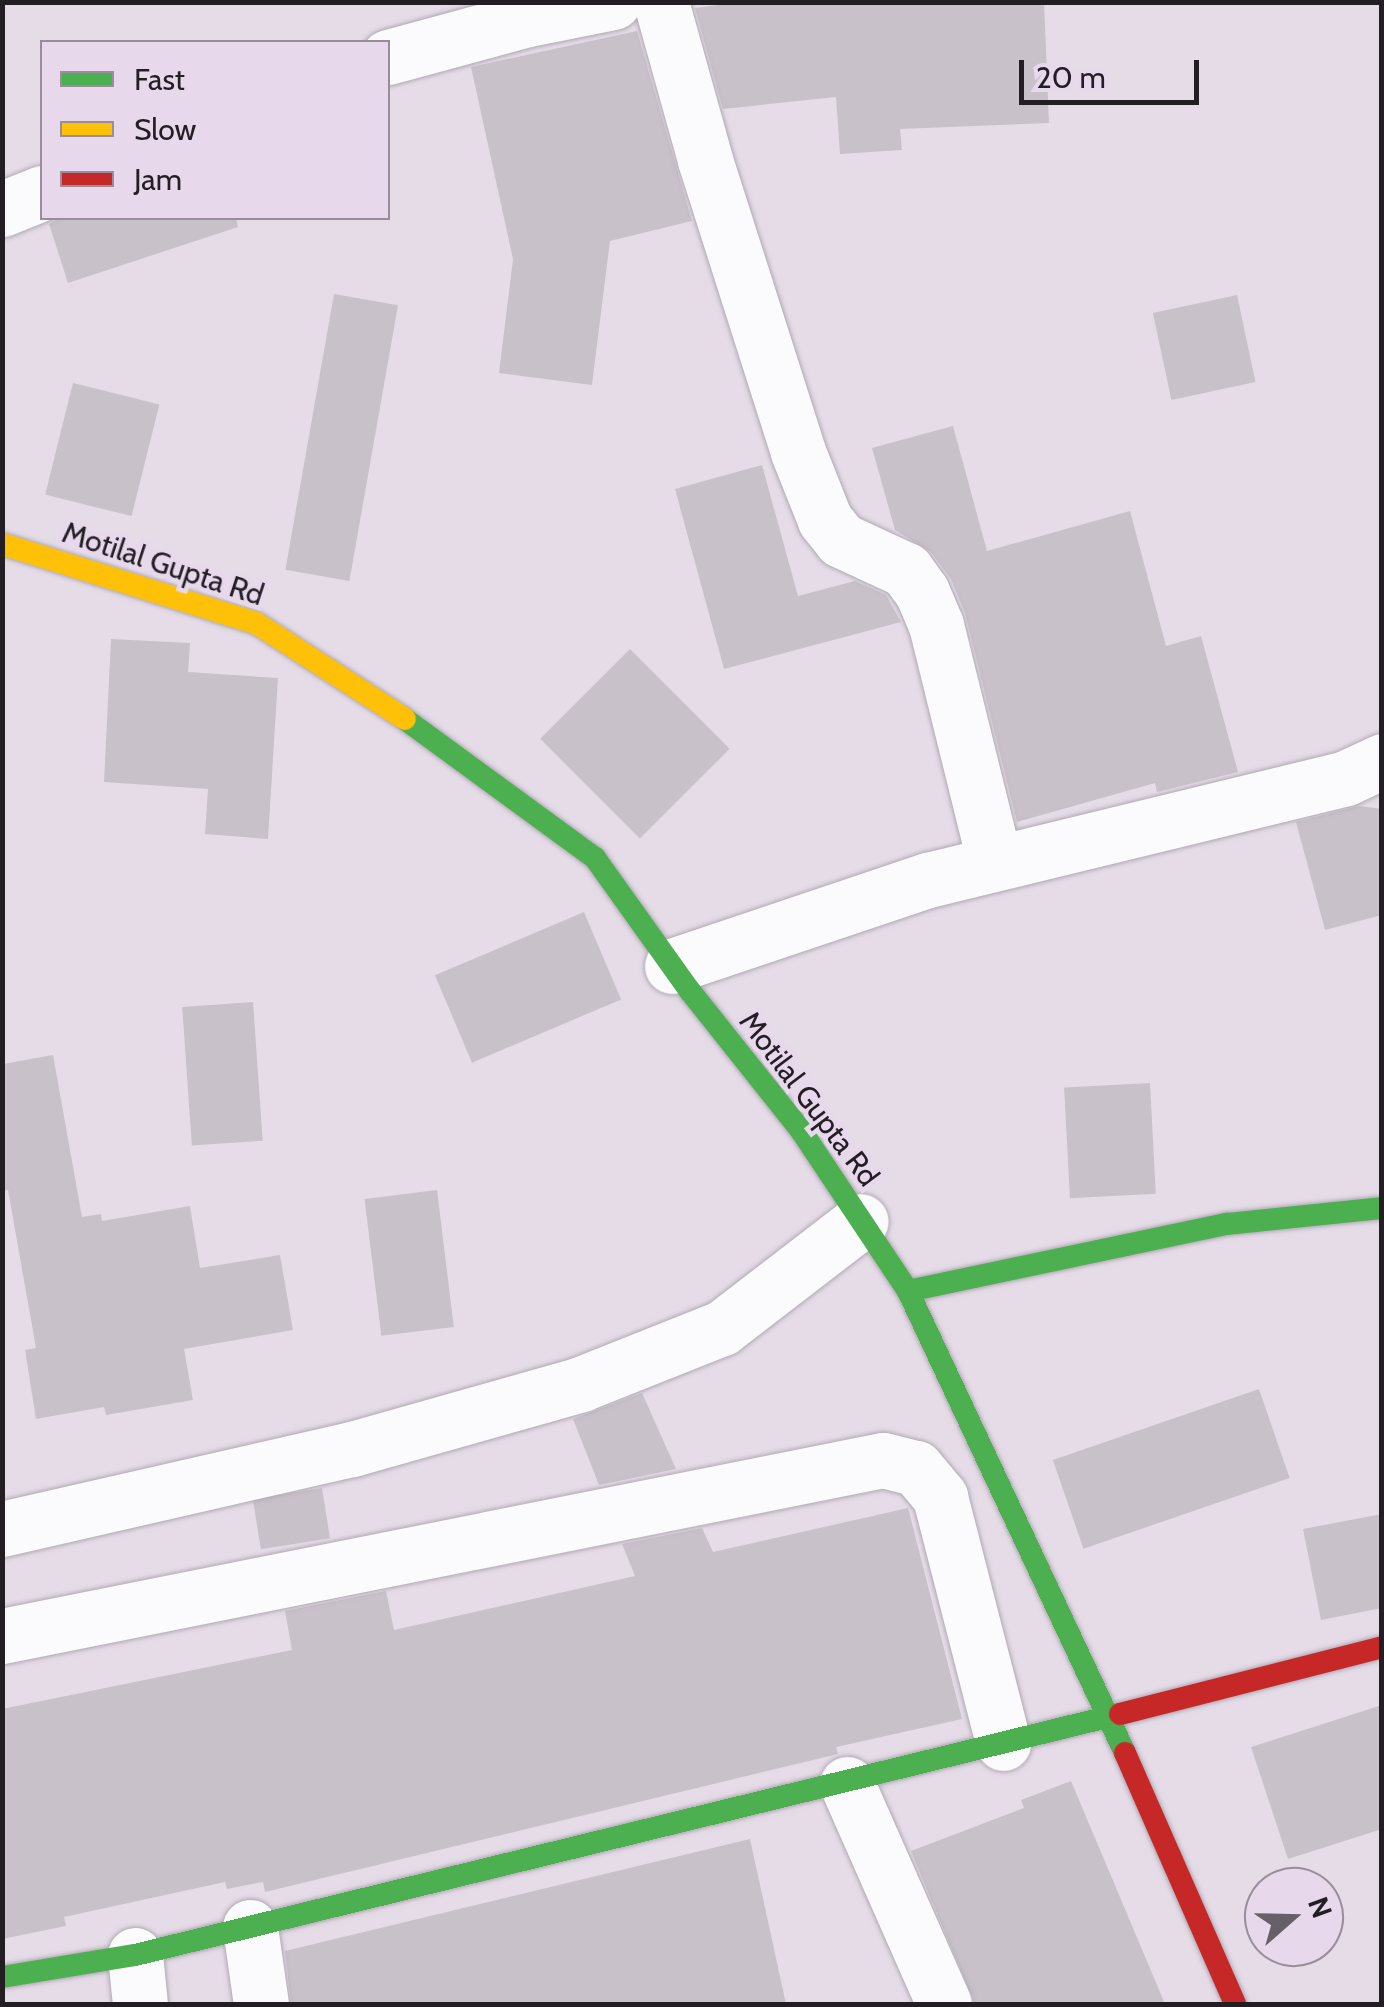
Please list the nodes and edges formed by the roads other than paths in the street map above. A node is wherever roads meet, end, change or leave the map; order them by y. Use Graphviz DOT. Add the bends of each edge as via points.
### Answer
graph roads {
  1 [pos="613,2"];
  2 [pos="661,2"];
  3 [pos="390,56"];
  4 [pos="40,193"];
  5 [pos="2,209"];
  6 [pos="2,544"];
  7 [pos="1382,761"];
  8 [pos="995,864"];
  9 [pos="672,966"];
  10 [pos="1382,1208"];
  11 [pos="861,1220"];
  12 [pos="908,1291"];
  13 [pos="2,1528"];
  14 [pos="2,1636"];
  15 [pos="1382,1647"];
  16 [pos="1108,1714"];
  17 [pos="1003,1743"];
  18 [pos="847,1784"];
  19 [pos="250,1927"];
  20 [pos="2,1977"];
  21 [pos="138,1980"];
  22 [pos="261,2004"];
  23 [pos="944,2004"];
  24 [pos="1235,2004"];
  1 -- 3 [label="street"];
  2 -- 8 [label="street" via="804,469 841,540 906,570 922,592"];
  4 -- 5 [label="street"];
  6 -- 9 [label="street, Motilal Gupta Rd" via="256,623 436,739 594,858"];
  7 -- 8 [label="street" via="1346,778"];
  8 -- 9 [label="street"];
  9 -- 11 [label="street, Motilal Gupta Rd" via="802,1132"];
  10 -- 12 [label="street" via="1228,1224"];
  11 -- 12 [label="street, Motilal Gupta Rd"];
  11 -- 13 [label="street" via="722,1328 581,1384 352,1449"];
  12 -- 16 [label="street, Motilal Gupta Rd"];
  14 -- 17 [label="street" via="883,1460 916,1468 940,1497"];
  15 -- 16 [label="street"];
  16 -- 17 [label="street"];
  16 -- 24 [label="street, Motilal Gupta Rd"];
  17 -- 18 [label="street"];
  18 -- 19 [label="street"];
  18 -- 23 [label="street"];
  19 -- 21 [label="street"];
  19 -- 22 [label="street"];
  20 -- 21 [label="street"];
}
